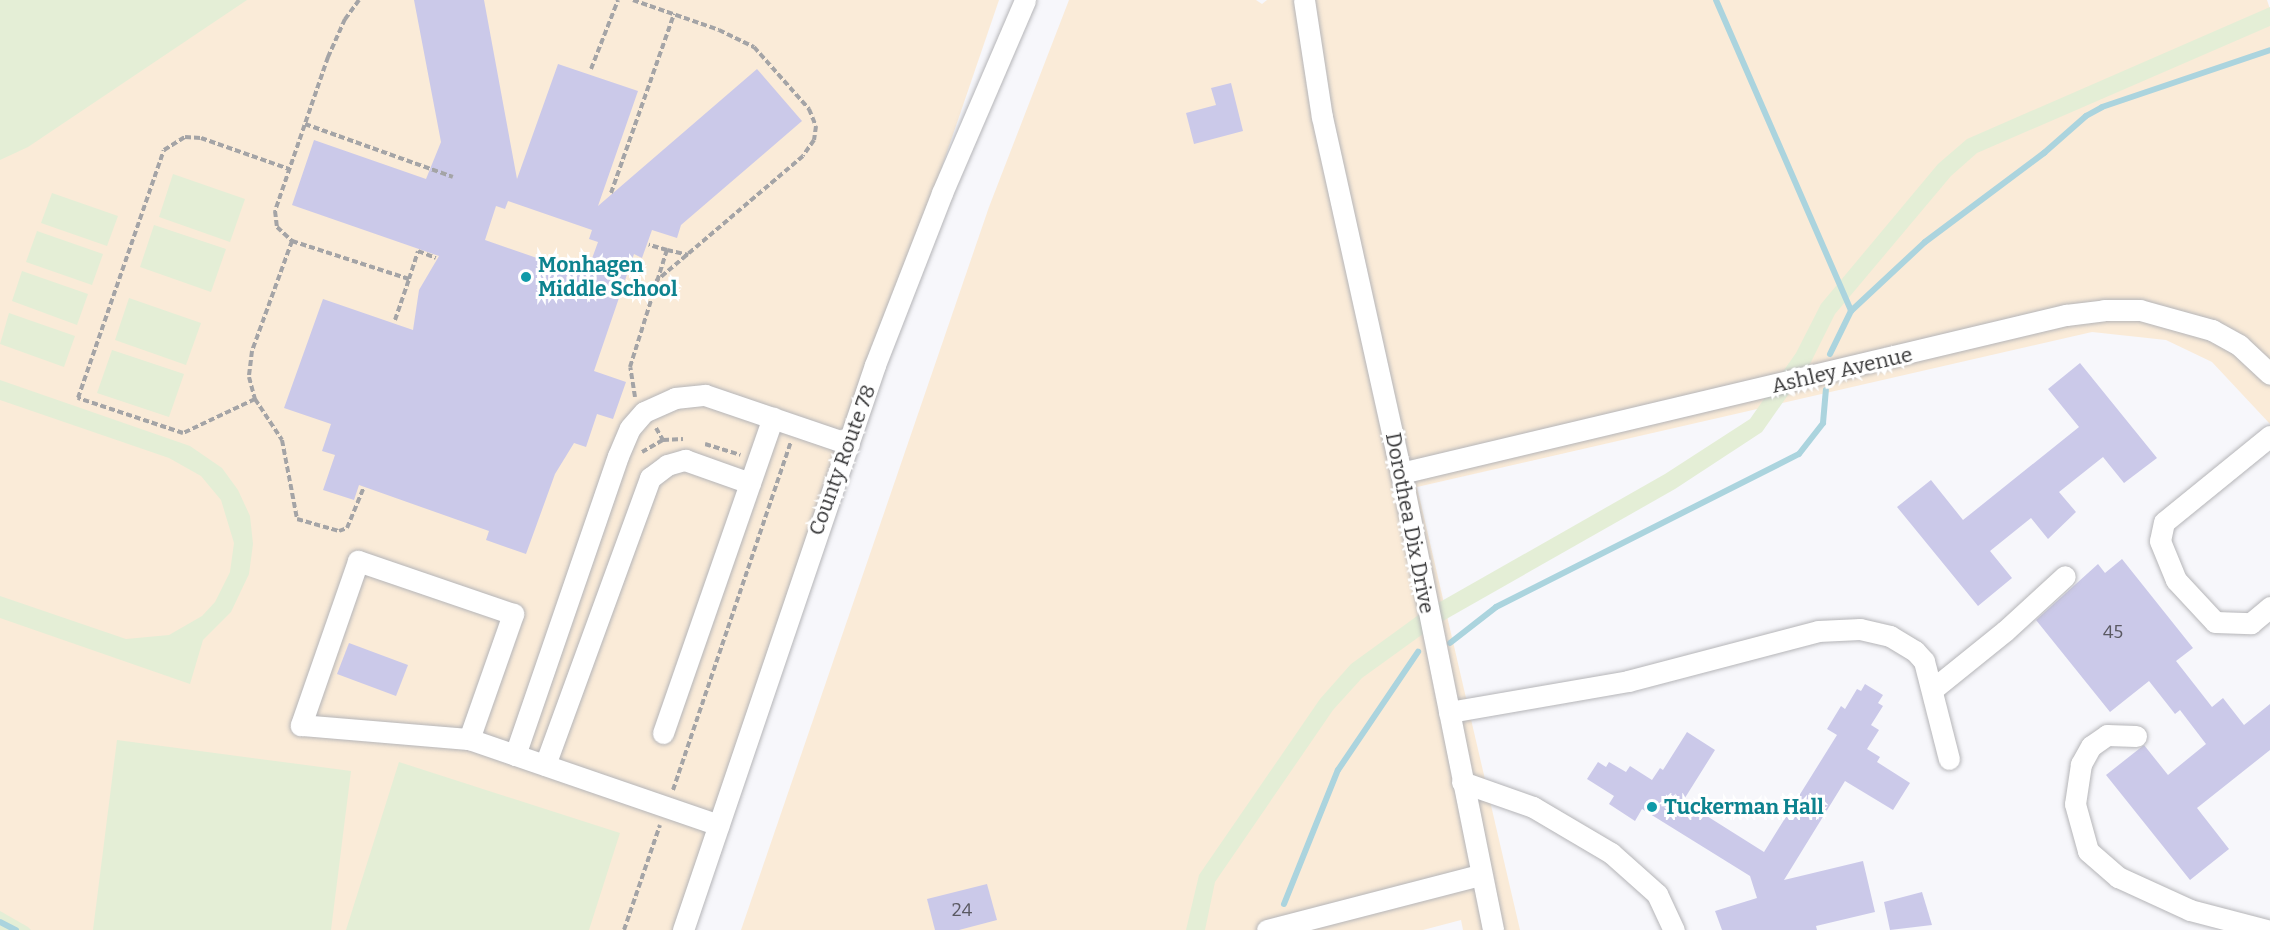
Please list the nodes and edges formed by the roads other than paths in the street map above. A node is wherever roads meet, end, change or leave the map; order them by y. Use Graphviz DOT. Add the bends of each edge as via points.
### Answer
graph roads {
  1 [pos="1024,0"];
  2 [pos="1304,0"];
  3 [pos="2270,374"];
  4 [pos="773,418"];
  5 [pos="2270,436"];
  6 [pos="849,444"];
  7 [pos="1401,472"];
  8 [pos="750,483"];
  9 [pos="2065,576"];
  10 [pos="2270,607"];
  11 [pos="1933,689"];
  12 [pos="1449,712"];
  13 [pos="663,732"];
  14 [pos="2136,736"];
  15 [pos="470,739"];
  16 [pos="1950,759"];
  17 [pos="529,760"];
  18 [pos="1462,782"];
  19 [pos="719,825"];
  20 [pos="1480,875"];
  21 [pos="683,930"];
  22 [pos="1267,930"];
  23 [pos="1493,930"];
  24 [pos="1674,930"];
  25 [pos="2266,930"];
  1 -- 6 [label="street, County Route 78" via="942,193"];
  2 -- 7 [label="street, Dorothea Dix Drive" via="1322,117"];
  3 -- 7 [label="street, Ashley Avenue" via="2239,345 2212,330 2140,310 2104,310"];
  4 -- 6 [label="street"];
  4 -- 8 [label="street"];
  4 -- 17 [label="street" via="715,398 690,395 644,412 630,428 618,456"];
  5 -- 10 [label="street" via="2164,522 2160,541 2176,580 2215,622 2251,623"];
  6 -- 19 [label="street, County Route 78"];
  7 -- 12 [label="street, Dorothea Dix Drive"];
  8 -- 13 [label="street"];
  8 -- 17 [label="street" via="685,460 667,465 650,478"];
  9 -- 11 [label="street"];
  11 -- 12 [label="street" via="1924,661 1915,651 1890,636 1860,629 1818,631 1628,681"];
  11 -- 16 [label="street"];
  12 -- 18 [label="street, Dorothea Dix Drive"];
  14 -- 25 [label="street" via="2107,735 2091,746 2081,764 2075,804 2088,851 2118,877 2190,910"];
  15 -- 15 [label="street" via="301,724 358,561 513,614"];
  15 -- 17 [label="street"];
  17 -- 19 [label="street"];
  18 -- 20 [label="street, Dorothea Dix Drive"];
  18 -- 24 [label="street" via="1533,807 1611,853 1657,894"];
  19 -- 21 [label="street, County Route 78"];
  20 -- 22 [label="street"];
  20 -- 23 [label="street, Dorothea Dix Drive"];
}
